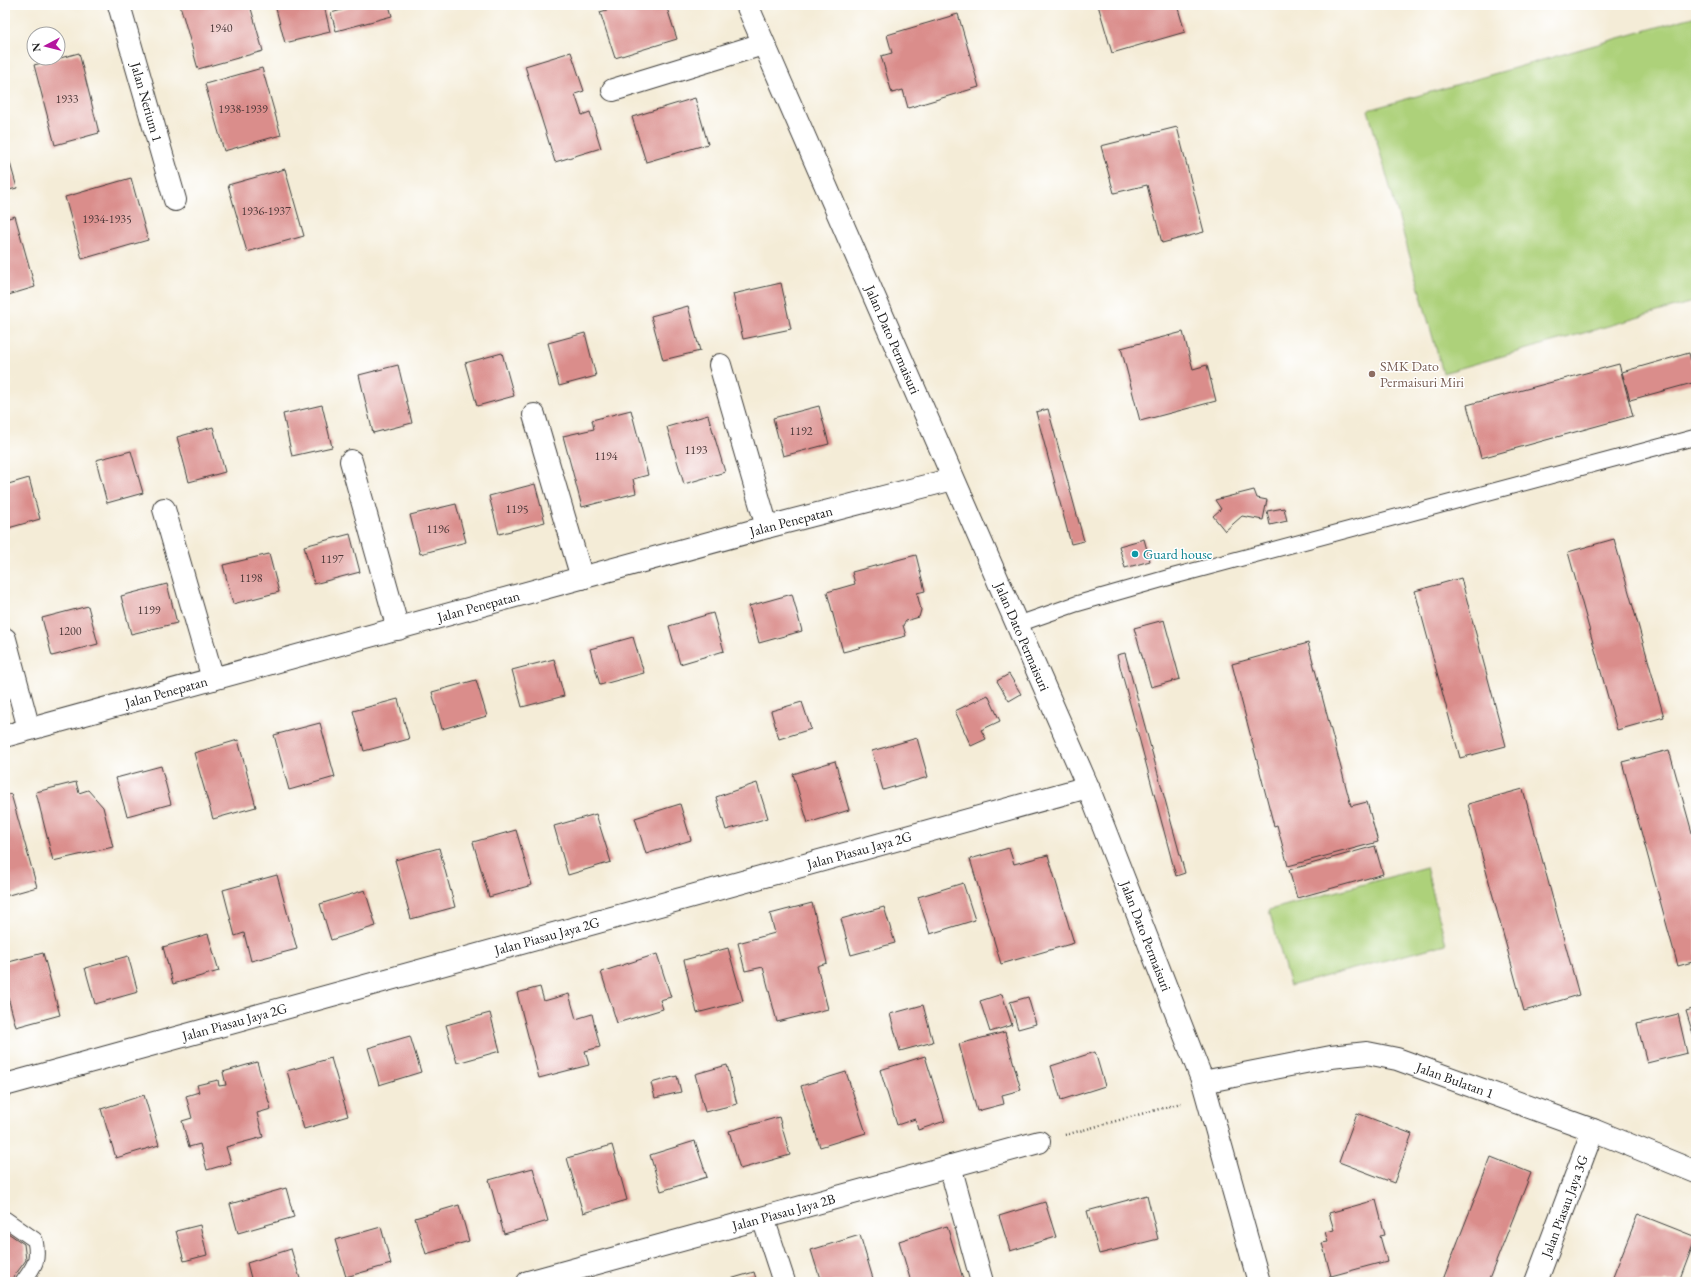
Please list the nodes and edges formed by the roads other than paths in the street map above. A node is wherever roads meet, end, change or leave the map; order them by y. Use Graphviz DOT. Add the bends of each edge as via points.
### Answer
graph roads {
  1 [pos="119,5"];
  2 [pos="747,5"];
  3 [pos="763,44"];
  4 [pos="614,90"];
  5 [pos="175,200"];
  6 [pos="720,365"];
  7 [pos="534,414"];
  8 [pos="1696,437"];
  9 [pos="351,462"];
  10 [pos="953,478"];
  11 [pos="164,509"];
  12 [pos="767,527"];
  13 [pos="582,578"];
  14 [pos="1016,625"];
  15 [pos="398,629"];
  16 [pos="5,639"];
  17 [pos="213,679"];
  18 [pos="29,729"];
  19 [pos="5,736"];
  20 [pos="1088,787"];
  21 [pos="5,1085"];
  22 [pos="1205,1089"];
  23 [pos="1593,1130"];
  24 [pos="1039,1142"];
  25 [pos="950,1166"];
  26 [pos="1696,1172"];
  27 [pos="763,1218"];
  28 [pos="5,1219"];
  29 [pos="580,1275"];
  30 [pos="23,1282"];
  31 [pos="528,1282"];
  32 [pos="784,1282"];
  33 [pos="982,1282"];
  34 [pos="1259,1282"];
  35 [pos="1536,1282"];
  1 -- 5 [label="street, Jalan Nerium 1"];
  2 -- 3 [label="street, Jalan Dato Permaisuri"];
  3 -- 4 [label="street"];
  3 -- 10 [label="street, Jalan Dato Permaisuri"];
  6 -- 12 [label="street"];
  7 -- 13 [label="street"];
  8 -- 14 [label="lane" via="1167,578 1076,604"];
  9 -- 15 [label="street"];
  10 -- 12 [label="street, Jalan Penepatan"];
  10 -- 14 [label="street, Jalan Dato Permaisuri"];
  11 -- 17 [label="street"];
  12 -- 13 [label="street, Jalan Penepatan"];
  13 -- 15 [label="street, Jalan Penepatan"];
  14 -- 20 [label="street, Jalan Dato Permaisuri"];
  15 -- 17 [label="street, Jalan Penepatan"];
  16 -- 18 [label="street"];
  17 -- 18 [label="street, Jalan Penepatan"];
  18 -- 19 [label="street, Jalan Penepatan"];
  20 -- 21 [label="street, Jalan Piasau Jaya 2G"];
  20 -- 22 [label="street, Jalan Dato Permaisuri"];
  22 -- 23 [label="street, Jalan Bulatan 1" via="1331,1057 1367,1052 1397,1059"];
  22 -- 34 [label="street, Jalan Dato Permaisuri"];
  23 -- 26 [label="street, Jalan Bulatan 1"];
  23 -- 35 [label="street, Jalan Piasau Jaya 3G"];
  24 -- 25 [label="street, Jalan Piasau Jaya 2B"];
  25 -- 27 [label="street, Jalan Piasau Jaya 2B"];
  25 -- 33 [label="street"];
  27 -- 29 [label="street, Jalan Piasau Jaya 2B"];
  27 -- 32 [label="street"];
  28 -- 30 [label="lane" via="34,1240 38,1254 35,1266"];
  29 -- 31 [label="street, Jalan Piasau Jaya 2B"];
}
